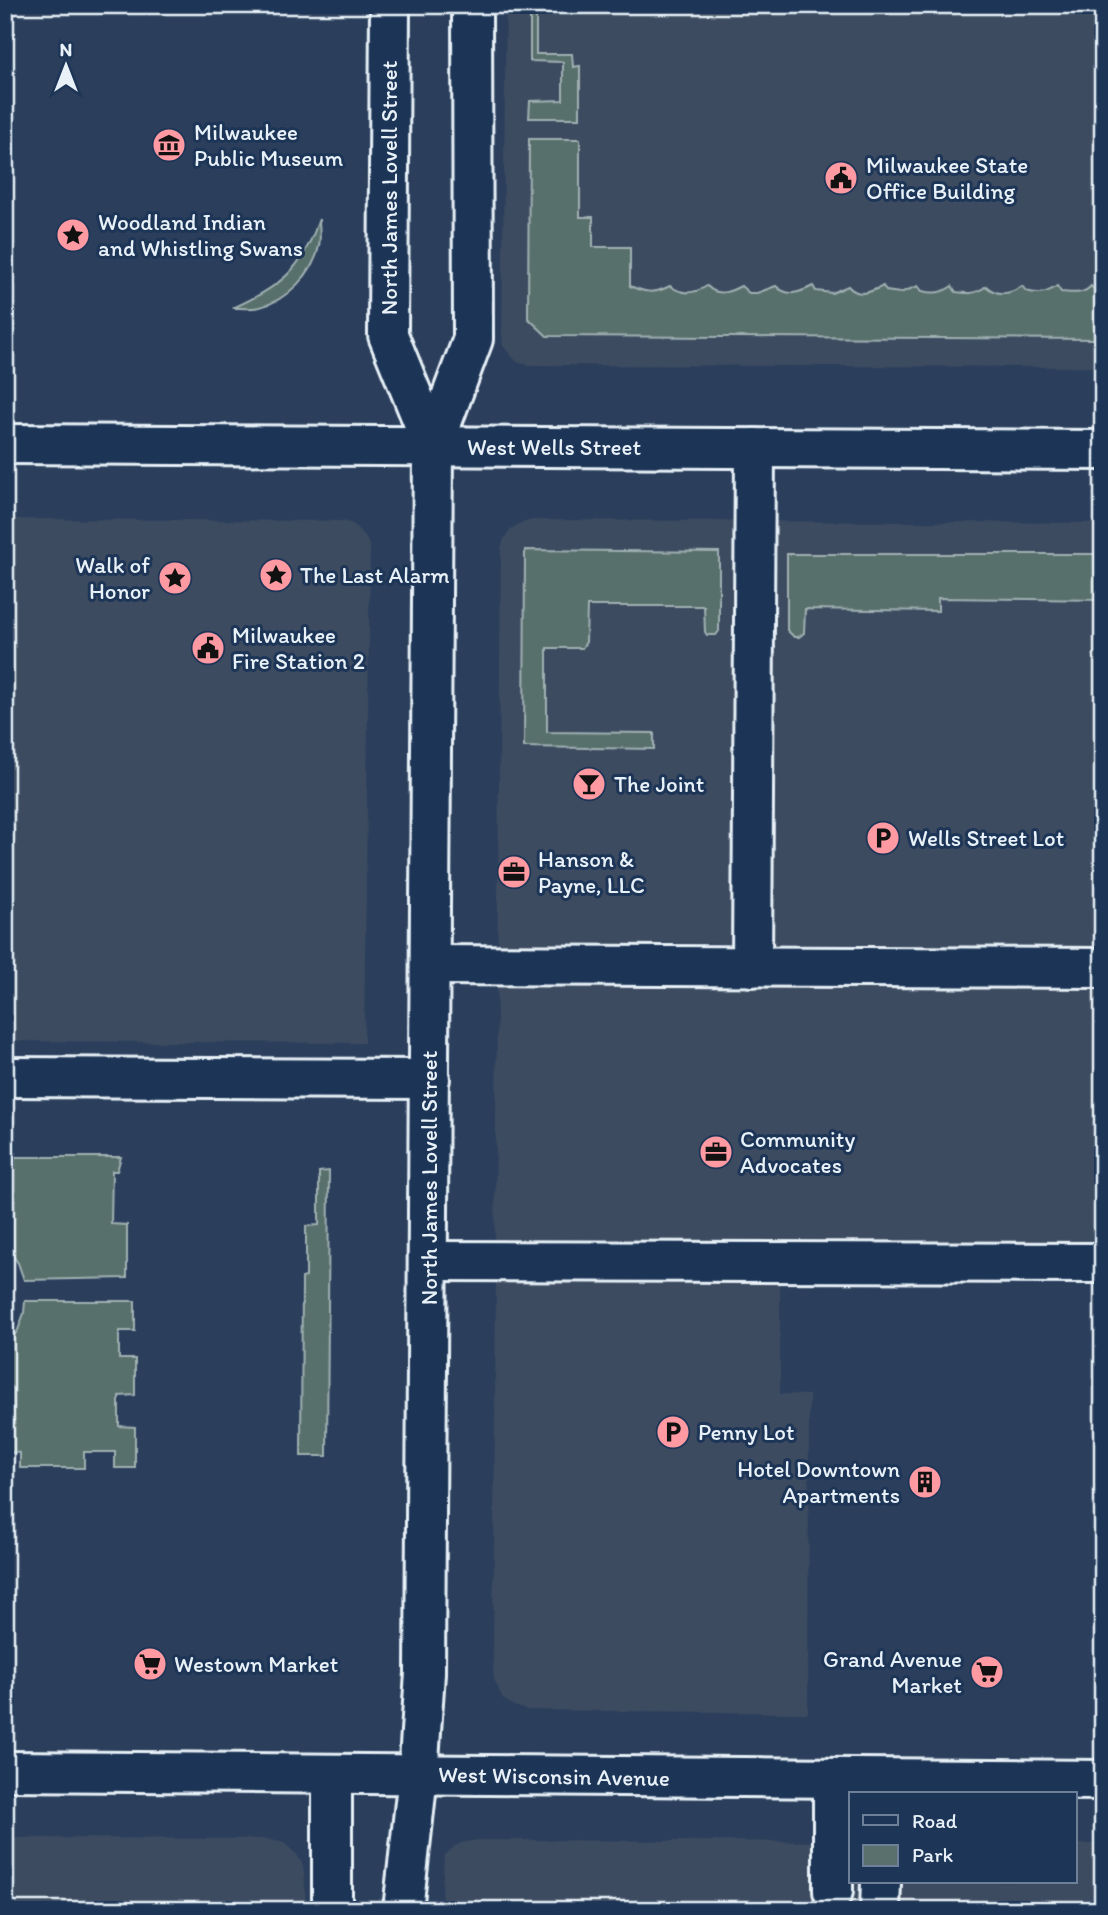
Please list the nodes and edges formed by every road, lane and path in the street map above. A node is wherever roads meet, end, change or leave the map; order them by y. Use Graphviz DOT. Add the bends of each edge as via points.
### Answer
graph roads {
  1 [pos="390,5"];
  2 [pos="471,5"];
  3 [pos="5,444"];
  4 [pos="433,446"];
  5 [pos="755,448"];
  6 [pos="1103,450"];
  7 [pos="430,965"];
  8 [pos="752,967"];
  9 [pos="1103,968"];
  10 [pos="5,1077"];
  11 [pos="430,1079"];
  12 [pos="428,1261"];
  13 [pos="1103,1264"];
  14 [pos="5,1771"];
  15 [pos="332,1774"];
  16 [pos="418,1775"];
  17 [pos="833,1778"];
  18 [pos="1103,1780"];
  19 [pos="881,1786"];
  20 [pos="881,1884"];
  21 [pos="833,1891"];
  22 [pos="332,1910"];
  23 [pos="403,1910"];
  24 [pos="880,1910"];
  1 -- 4 [label="street, North James Lovell Street" via="388,335"];
  2 -- 4 [label="street, North James Lovell Street" via="473,338"];
  3 -- 4 [label="street, West Wells Street"];
  4 -- 5 [label="street, West Wells Street"];
  4 -- 7 [label="street, North James Lovell Street"];
  5 -- 6 [label="street, West Wells Street"];
  5 -- 8 [label="street"];
  7 -- 8 [label="street"];
  7 -- 11 [label="street, North James Lovell Street"];
  8 -- 9 [label="street"];
  10 -- 11 [label="street"];
  11 -- 12 [label="street, North James Lovell Street"];
  12 -- 13 [label="street"];
  12 -- 16 [label="street, North James Lovell Street" via="425,1674"];
  14 -- 15 [label="street, West Wisconsin Avenue"];
  15 -- 16 [label="street, West Wisconsin Avenue"];
  15 -- 22 [label="street"];
  16 -- 17 [label="street, West Wisconsin Avenue"];
  16 -- 23 [label="street, North James Lovell Street"];
  17 -- 19 [label="street, West Wisconsin Avenue"];
  17 -- 21 [label="street"];
  18 -- 19 [label="street, West Wisconsin Avenue"];
  20 -- 24 [label="street"];
}
